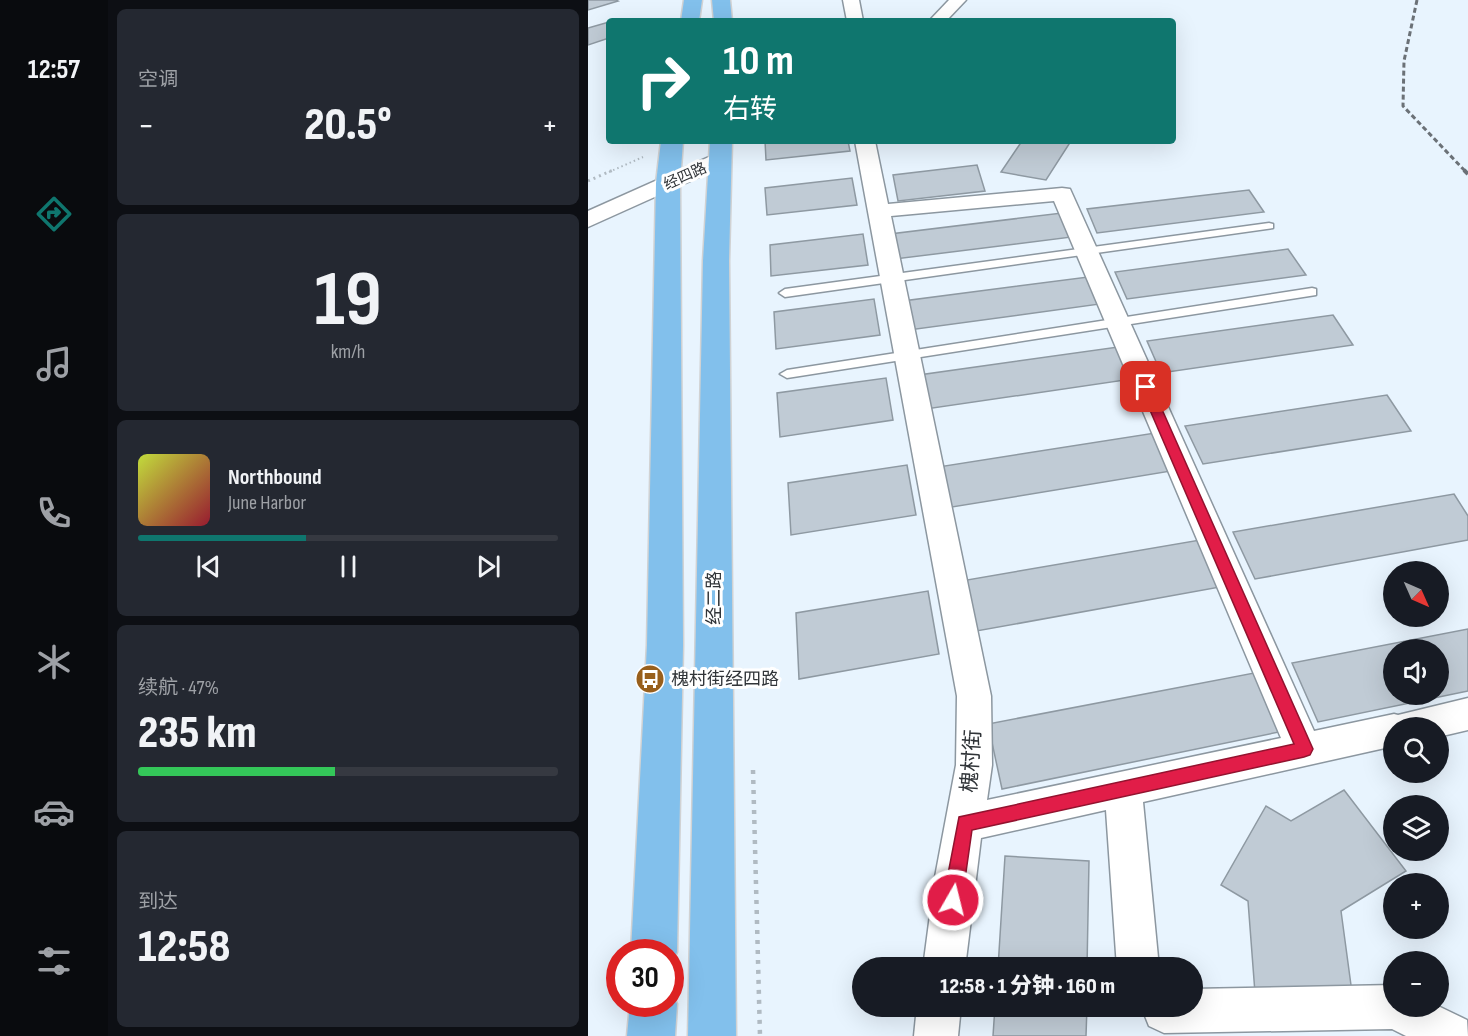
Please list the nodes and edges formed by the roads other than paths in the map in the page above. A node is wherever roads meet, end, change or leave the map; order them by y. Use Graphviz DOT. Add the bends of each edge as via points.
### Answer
graph roads {
  1 [pos="693,0"];
  2 [pos="722,0"];
  3 [pos="851,0"];
  4 [pos="958,0"];
  5 [pos="690,18"];
  6 [pos="723,18"];
  7 [pos="854,18"];
  8 [pos="940,18"];
  9 [pos="865,144"];
  10 [pos="721,150"];
  11 [pos="670,157"];
  12 [pos="588,197"];
  13 [pos="878,211"];
  14 [pos="588,220"];
  15 [pos="1269,226"];
  16 [pos="1087,251"];
  17 [pos="892,278"];
  18 [pos="1312,292"];
  19 [pos="785,293"];
  20 [pos="1118,322"];
  21 [pos="907,356"];
  22 [pos="787,374"];
  23 [pos="1468,714"];
  24 [pos="1449,718"];
  25 [pos="1383,732"];
  26 [pos="1304,749"];
  27 [pos="1123,788"];
  28 [pos="965,823"];
  29 [pos="654,939"];
  30 [pos="946,957"];
  31 [pos="1137,957"];
  32 [pos="1203,1010"];
  33 [pos="652,1017"];
  34 [pos="938,1017"];
  35 [pos="651,1036"];
  36 [pos="712,1036"];
  37 [pos="936,1036"];
  38 [pos="1451,1036"];
  1 -- 5 [label="main road"];
  2 -- 6 [label="main road"];
  3 -- 7 [label="street"];
  4 -- 8 [label="street"];
  9 -- 13 [label="street, 槐村街"];
  10 -- 11 [label="main road, 经四路"];
  10 -- 36 [label="main road, 经二路" via="716,273"];
  11 -- 12 [label="main road, 经四路"];
  11 -- 14 [label="main road, 经四路"];
  11 -- 29 [label="main road" via="665,645"];
  13 -- 16 [label="street" via="1062,194"];
  13 -- 17 [label="street, 槐村街"];
  15 -- 16 [label="lane"];
  16 -- 17 [label="lane"];
  16 -- 20 [label="street"];
  17 -- 19 [label="lane"];
  17 -- 21 [label="street, 槐村街"];
  18 -- 20 [label="lane"];
  20 -- 21 [label="lane"];
  20 -- 26 [label="street"];
  21 -- 22 [label="lane"];
  21 -- 28 [label="street, 槐村街" via="974,696 974,765"];
  23 -- 24 [label="street"];
  25 -- 26 [label="street"];
  26 -- 27 [label="street"];
  27 -- 28 [label="street"];
  27 -- 31 [label="street"];
  28 -- 30 [label="street, 槐村街"];
  32 -- 38 [label="street" via="1395,1007"];
  33 -- 35 [label="main road"];
  34 -- 37 [label="street"];
}
